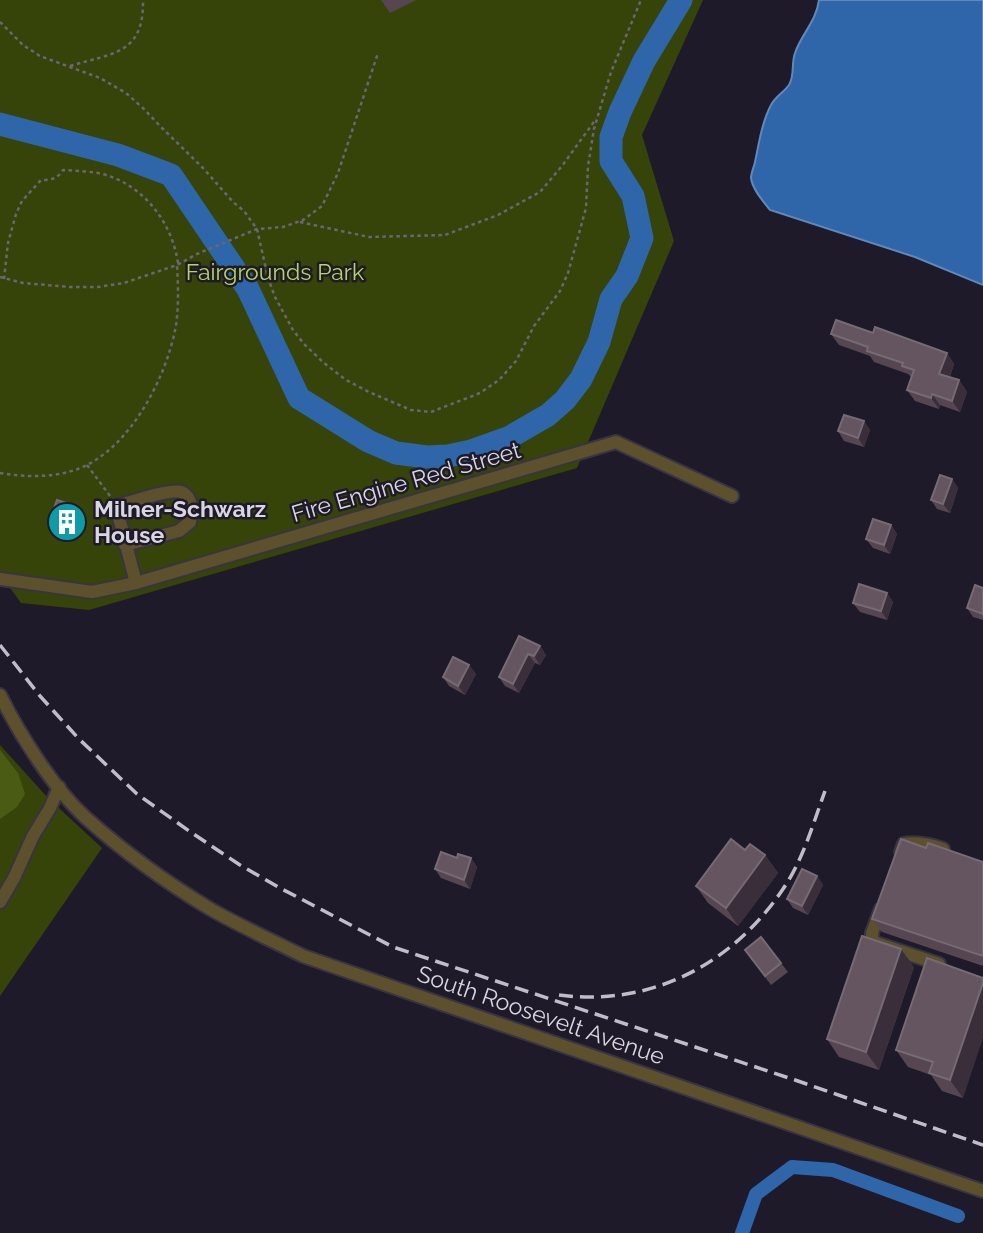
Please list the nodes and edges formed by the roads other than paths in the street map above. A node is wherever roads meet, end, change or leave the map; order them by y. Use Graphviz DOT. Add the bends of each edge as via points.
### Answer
graph roads {
  1 [pos="732,496"];
  2 [pos="125,545"];
  3 [pos="0,579"];
  4 [pos="136,583"];
  5 [pos="0,695"];
  6 [pos="59,787"];
  7 [pos="960,855"];
  8 [pos="895,869"];
  9 [pos="886,895"];
  10 [pos="0,902"];
  11 [pos="947,967"];
  12 [pos="983,1191"];
  1 -- 4 [label="street, Fire Engine Red Street" via="617,442"];
  2 -- 2 [label="street" via="116,506 156,495 180,492 188,497 190,522 179,531"];
  2 -- 4 [label="street"];
  3 -- 4 [label="street, Fire Engine Red Street" via="92,592"];
  5 -- 6 [label="street, South Roosevelt Avenue"];
  6 -- 10 [label="street"];
  6 -- 12 [label="street, South Roosevelt Avenue" via="85,817 141,862 209,908 303,956"];
  7 -- 8 [label="street" via="925,843 904,844"];
  9 -- 11 [label="street" via="872,939"];
}
